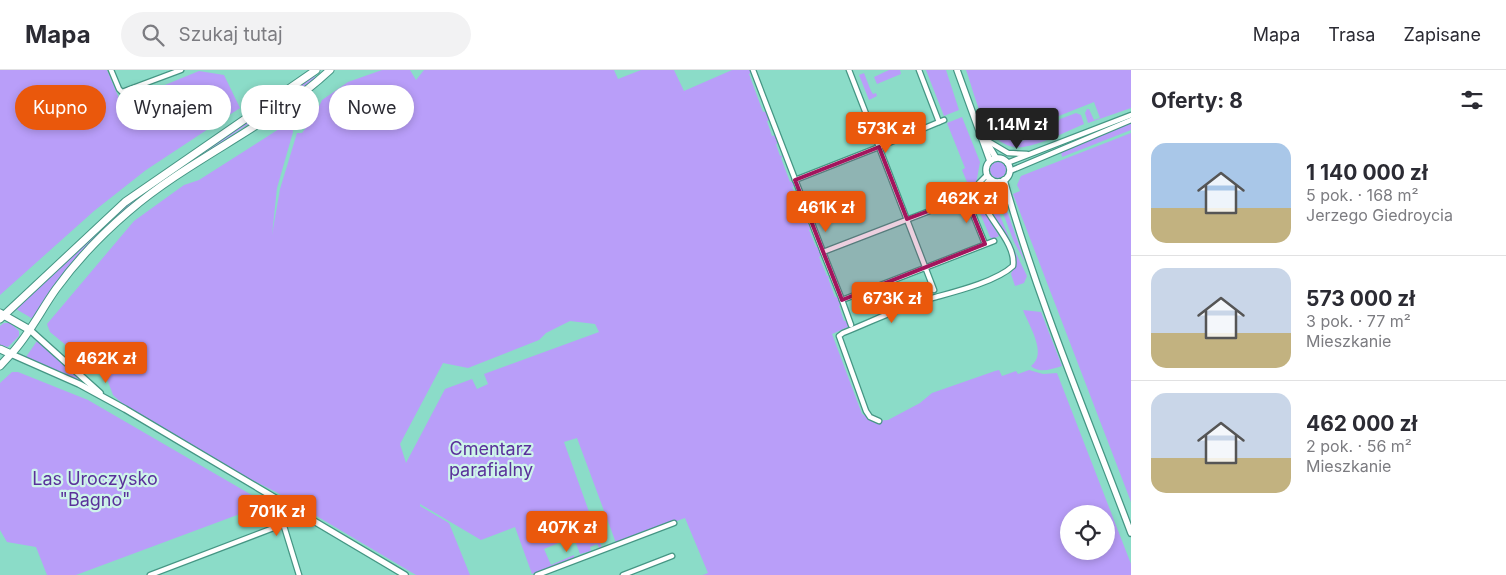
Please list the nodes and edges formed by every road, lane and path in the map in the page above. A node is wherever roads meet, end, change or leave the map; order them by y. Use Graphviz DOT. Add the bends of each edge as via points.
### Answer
graph roads {
  1 [pos="111,70"];
  2 [pos="181,70"];
  3 [pos="330,70"];
  4 [pos="753,70"];
  5 [pos="849,70"];
  6 [pos="919,70"];
  7 [pos="956,70"];
  8 [pos="320,72"];
  9 [pos="1131,116"];
  10 [pos="1131,120"];
  11 [pos="980,132"];
  12 [pos="985,139"];
  13 [pos="879,147"];
  14 [pos="1033,153"];
  15 [pos="993,160"];
  16 [pos="1007,163"];
  17 [pos="1010,171"];
  18 [pos="988,177"];
  19 [pos="795,180"];
  20 [pos="1001,181"];
  21 [pos="907,219"];
  22 [pos="994,241"];
  23 [pos="985,244"];
  24 [pos="823,252"];
  25 [pos="926,267"];
  26 [pos="934,290"];
  27 [pos="842,300"];
  28 [pos="1,316"];
  29 [pos="851,325"];
  30 [pos="30,330"];
  31 [pos="0,349"];
  32 [pos="11,354"];
  33 [pos="0,366"];
  34 [pos="125,410"];
  35 [pos="879,421"];
  36 [pos="282,502"];
  37 [pos="674,523"];
  38 [pos="284,524"];
  39 [pos="1131,533"];
  40 [pos="672,556"];
  41 [pos="150,575"];
  42 [pos="299,575"];
  43 [pos="405,575"];
  44 [pos="537,575"];
  45 [pos="624,575"];
  1 -- 2 [label="street" via="122,92"];
  3 -- 8 [label="main road"];
  4 -- 19 [label="street"];
  5 -- 13 [label="street"];
  6 -- 13 [label="street" via="942,121"];
  7 -- 11 [label="street"];
  8 -- 28 [label="main road" via="132,197"];
  8 -- 30 [label="main road" via="122,216 71,269"];
  9 -- 14 [label="street"];
  10 -- 17 [label="street"];
  11 -- 12 [label="street"];
  11 -- 15 [label="street"];
  12 -- 14 [label="street" via="1008,153"];
  12 -- 15 [label="street"];
  13 -- 19 [label="street"];
  13 -- 21 [label="street"];
  14 -- 16 [label="street"];
  15 -- 16 [label="street"];
  15 -- 18 [label="street" via="986,167"];
  16 -- 17 [label="street"];
  17 -- 20 [label="street"];
  18 -- 20 [label="street"];
  18 -- 35 [label="street" via="979,183 979,192 1004,236 1014,260 1011,268 991,279 841,334 839,339 866,411"];
  19 -- 24 [label="street"];
  20 -- 39 [label="street"];
  21 -- 23 [label="street" via="966,197"];
  21 -- 24 [label="street"];
  21 -- 25 [label="street"];
  22 -- 23 [label="street"];
  23 -- 25 [label="street"];
  24 -- 27 [label="street"];
  25 -- 26 [label="street"];
  25 -- 27 [label="street"];
  27 -- 29 [label="street"];
  28 -- 30 [label="main road"];
  30 -- 32 [label="main road"];
  30 -- 34 [label="street" via="93,387"];
  31 -- 32 [label="main road"];
  32 -- 33 [label="main road"];
  32 -- 34 [label="street" via="79,384"];
  34 -- 36 [label="street"];
  36 -- 38 [label="street" via="279,510"];
  36 -- 43 [label="street"];
  37 -- 44 [label="street"];
  38 -- 41 [label="street"];
  38 -- 42 [label="street"];
  40 -- 45 [label="street"];
}
